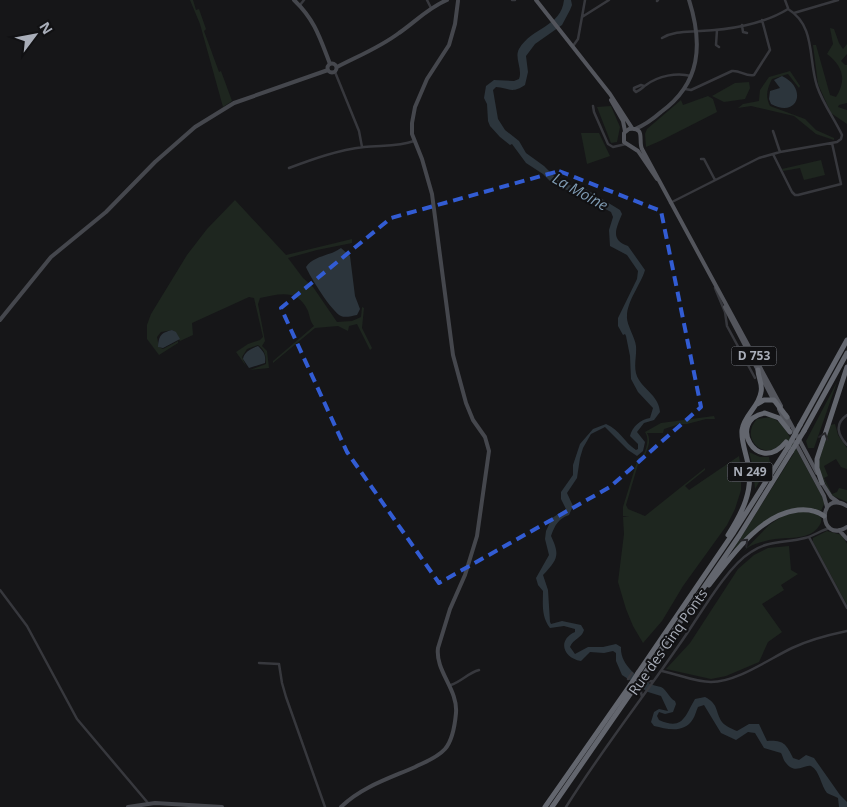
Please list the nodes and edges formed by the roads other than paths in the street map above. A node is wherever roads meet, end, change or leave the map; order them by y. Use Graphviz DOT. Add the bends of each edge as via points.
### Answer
graph roads {
  1 [pos="294,0"];
  2 [pos="304,0"];
  3 [pos="427,0"];
  4 [pos="447,0"];
  5 [pos="458,0"];
  6 [pos="536,0"];
  7 [pos="586,0"];
  8 [pos="609,0"];
  9 [pos="689,0"];
  10 [pos="785,0"];
  11 [pos="836,0"];
  12 [pos="300,5"];
  13 [pos="431,8"];
  14 [pos="788,9"];
  15 [pos="794,13"];
  16 [pos="582,18"];
  17 [pos="762,20"];
  18 [pos="742,25"];
  19 [pos="717,30"];
  20 [pos="697,32"];
  21 [pos="747,33"];
  22 [pos="662,38"];
  23 [pos="572,47"];
  24 [pos="719,47"];
  25 [pos="330,64"];
  26 [pos="337,67"];
  27 [pos="328,70"];
  28 [pos="335,72"];
  29 [pos="691,76"];
  30 [pos="644,86"];
  31 [pos="604,87"];
  32 [pos="685,89"];
  33 [pos="594,106"];
  34 [pos="646,124"];
  35 [pos="634,128"];
  36 [pos="626,131"];
  37 [pos="773,131"];
  38 [pos="640,134"];
  39 [pos="623,139"];
  40 [pos="414,141"];
  41 [pos="639,142"];
  42 [pos="832,143"];
  43 [pos="626,144"];
  44 [pos="618,145"];
  45 [pos="631,146"];
  46 [pos="362,147"];
  47 [pos="780,152"];
  48 [pos="773,154"];
  49 [pos="701,159"];
  50 [pos="288,168"];
  51 [pos="657,179"];
  52 [pos="715,180"];
  53 [pos="670,203"];
  54 [pos="713,284"];
  55 [pos="720,296"];
  56 [pos="0,320"];
  57 [pos="731,320"];
  58 [pos="726,323"];
  59 [pos="847,340"];
  60 [pos="751,349"];
  61 [pos="847,353"];
  62 [pos="847,367"];
  63 [pos="758,370"];
  64 [pos="755,378"];
  65 [pos="774,400"];
  66 [pos="757,404"];
  67 [pos="847,415"];
  68 [pos="787,417"];
  69 [pos="790,432"];
  70 [pos="787,444"];
  71 [pos="847,445"];
  72 [pos="822,483"];
  73 [pos="838,502"];
  74 [pos="847,506"];
  75 [pos="827,507"];
  76 [pos="824,519"];
  77 [pos="847,527"];
  78 [pos="830,528"];
  79 [pos="839,530"];
  80 [pos="819,531"];
  81 [pos="809,537"];
  82 [pos="847,539"];
  83 [pos="709,570"];
  84 [pos="0,590"];
  85 [pos="701,592"];
  86 [pos="847,608"];
  87 [pos="847,632"];
  88 [pos="259,663"];
  89 [pos="480,670"];
  90 [pos="661,671"];
  91 [pos="639,676"];
  92 [pos="655,679"];
  93 [pos="634,684"];
  94 [pos="451,685"];
  95 [pos="641,698"];
  96 [pos="148,803"];
  97 [pos="128,807"];
  98 [pos="222,807"];
  99 [pos="325,807"];
  100 [pos="341,807"];
  101 [pos="545,807"];
  102 [pos="552,807"];
  103 [pos="566,807"];
  1 -- 12 [label="street"];
  2 -- 12 [label="street"];
  3 -- 13 [label="street"];
  4 -- 13 [label="street"];
  5 -- 40 [label="street" via="449,45 414,107"];
  6 -- 23 [label="main road"];
  7 -- 16 [label="street"];
  8 -- 16 [label="street"];
  9 -- 20 [label="street"];
  10 -- 14 [label="street"];
  11 -- 15 [label="street"];
  12 -- 25 [label="street" via="313,22"];
  13 -- 26 [label="street" via="365,55"];
  14 -- 15 [label="street"];
  14 -- 17 [label="street"];
  15 -- 42 [label="street" via="810,40 814,77 821,98 842,134 840,141"];
  16 -- 23 [label="street" via="578,39"];
  17 -- 18 [label="street"];
  17 -- 32 [label="street" via="770,50 754,75 732,71 690,90"];
  18 -- 19 [label="street"];
  18 -- 21 [label="street" via="743,32"];
  19 -- 20 [label="street"];
  19 -- 24 [label="street" via="716,44"];
  20 -- 22 [label="street" via="670,34"];
  20 -- 29 [label="street" via="696,60"];
  23 -- 31 [label="main road"];
  25 -- 26 [label="street"];
  25 -- 27 [label="street"];
  26 -- 28 [label="street"];
  27 -- 28 [label="street"];
  27 -- 56 [label="street" via="250,96 221,110 185,134 106,212 51,257"];
  28 -- 46 [label="street"];
  29 -- 30 [label="street" via="673,75"];
  29 -- 32 [label="street"];
  31 -- 35 [label="main road"];
  31 -- 36 [label="main road"];
  32 -- 34 [label="street"];
  33 -- 44 [label="street" via="608,144 612,147"];
  34 -- 35 [label="street"];
  34 -- 38 [label="street"];
  35 -- 36 [label="main road"];
  35 -- 38 [label="main road"];
  36 -- 39 [label="main road"];
  37 -- 47 [label="street"];
  38 -- 41 [label="main road"];
  39 -- 43 [label="main road"];
  39 -- 44 [label="street"];
  40 -- 46 [label="street" via="402,145"];
  40 -- 94 [label="street" via="432,194 453,356 466,403 489,451 477,536 438,648 440,663"];
  41 -- 45 [label="main road"];
  41 -- 51 [label="main road, D 753"];
  42 -- 47 [label="street"];
  42 -- 48 [label="street" via="841,184 798,195 792,192"];
  43 -- 44 [label="street"];
  43 -- 45 [label="main road"];
  45 -- 51 [label="main road, D 753"];
  46 -- 50 [label="street"];
  47 -- 48 [label="street"];
  48 -- 52 [label="street" via="753,160"];
  49 -- 52 [label="street"];
  51 -- 53 [label="main road, D 753"];
  52 -- 53 [label="street"];
  53 -- 54 [label="main road, D 753"];
  54 -- 55 [label="main road, D 753"];
  54 -- 58 [label="street" via="725,312"];
  55 -- 57 [label="main road, D 753"];
  55 -- 60 [label="main road, D 753"];
  57 -- 58 [label="street"];
  57 -- 60 [label="main road"];
  57 -- 63 [label="main road, D 753"];
  58 -- 64 [label="street"];
  59 -- 70 [label="highway, N 249, bridge"];
  60 -- 68 [label="main road, D 753"];
  61 -- 85 [label="highway, N 249, bridge" via="804,431"];
  72 -- 62 [label="highway, one-way" via="817,459"];
  63 -- 65 [label="main road, D 753"];
  63 -- 66 [label="highway, N 249" via="762,392"];
  65 -- 66 [label="highway"];
  65 -- 68 [label="highway"];
  65 -- 69 [label="main road, D 753"];
  66 -- 83 [label="highway, N 249" via="745,420 742,431 750,470 748,497"];
  67 -- 71 [label="street" via="838,427"];
  68 -- 72 [label="main road, D 753"];
  69 -- 70 [label="highway, N 249" via="779,418 765,413 753,418 746,430 748,442 755,450 774,452"];
  69 -- 75 [label="main road, D 753"];
  70 -- 83 [label="highway, N 249"];
  72 -- 73 [label="main road, D 753" via="831,498"];
  73 -- 74 [label="main road"];
  73 -- 75 [label="main road"];
  75 -- 76 [label="main road"];
  76 -- 78 [label="main road"];
  76 -- 80 [label="street, Rue des Cinq Ponts"];
  85 -- 76 [label="highway, N 249, one-way" via="743,543 773,519 801,510 816,511"];
  77 -- 79 [label="main road"];
  78 -- 79 [label="main road"];
  78 -- 80 [label="street, Rue des Cinq Ponts"];
  79 -- 82 [label="main road"];
  80 -- 81 [label="street, Rue des Cinq Ponts"];
  81 -- 86 [label="street"];
  81 -- 90 [label="street, Rue des Cinq Ponts" via="758,547 741,559"];
  83 -- 91 [label="highway, N 249"];
  84 -- 96 [label="street" via="27,626 77,719"];
  85 -- 91 [label="highway, N 249"];
  87 -- 90 [label="street" via="795,647 723,680 709,682"];
  88 -- 99 [label="street" via="279,664 286,697"];
  89 -- 94 [label="street" via="468,673"];
  90 -- 92 [label="street, Rue des Cinq Ponts"];
  91 -- 92 [label="street"];
  91 -- 93 [label="highway, N 249, bridge"];
  91 -- 93 [label="street"];
  92 -- 95 [label="street, Rue des Cinq Ponts"];
  93 -- 95 [label="street"];
  93 -- 101 [label="highway, N 249"];
  93 -- 102 [label="highway, N 249"];
  94 -- 100 [label="street" via="456,699 456,714 445,749 433,759 359,794"];
  95 -- 103 [label="street, Rue des Cinq Ponts"];
  96 -- 97 [label="street"];
  96 -- 98 [label="street"];
}
